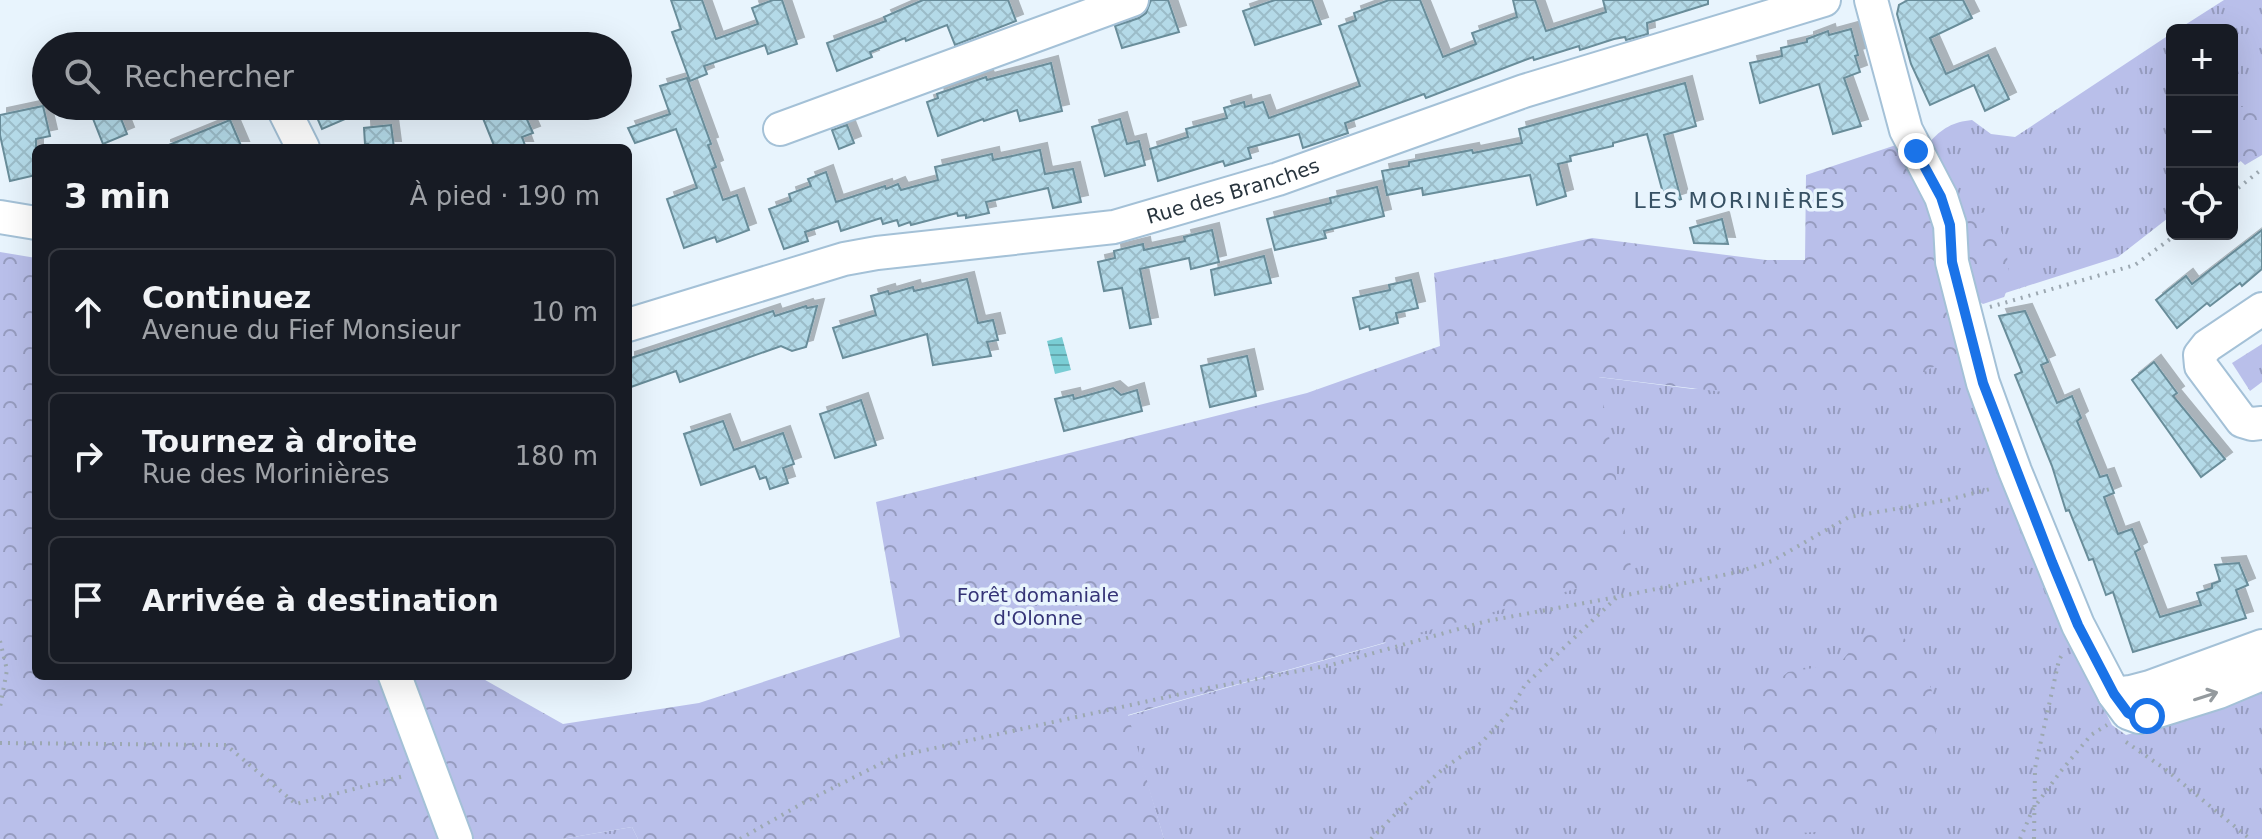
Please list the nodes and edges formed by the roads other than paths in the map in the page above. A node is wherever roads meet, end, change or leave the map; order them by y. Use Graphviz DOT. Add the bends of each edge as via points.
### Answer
graph roads {
  1 [pos="1132,0"];
  2 [pos="1824,0"];
  3 [pos="1871,0"];
  4 [pos="1743,12"];
  5 [pos="289,120"];
  6 [pos="780,129"];
  7 [pos="301,144"];
  8 [pos="0,217"];
  9 [pos="32,222"];
  10 [pos="2262,309"];
  11 [pos="632,324"];
  12 [pos="2262,423"];
  13 [pos="2262,646"];
  14 [pos="2262,674"];
  15 [pos="396,680"];
  16 [pos="2114,707"];
  17 [pos="456,839"];
  1 -- 6 [label="street"];
  2 -- 4 [label="street, Rue des Branches"];
  3 -- 16 [label="street" via="1906,130 1950,225 1952,262 1983,383"];
  4 -- 11 [label="street, Rue des Branches" via="1278,179 1114,227 844,259"];
  5 -- 7 [label="street"];
  8 -- 9 [label="street"];
  10 -- 12 [label="street" via="2200,355 2201,366 2242,421"];
  13 -- 16 [label="street" via="2131,692"];
  16 -- 14 [label="street, one-way" via="2139,717"];
  15 -- 17 [label="street"];
}
